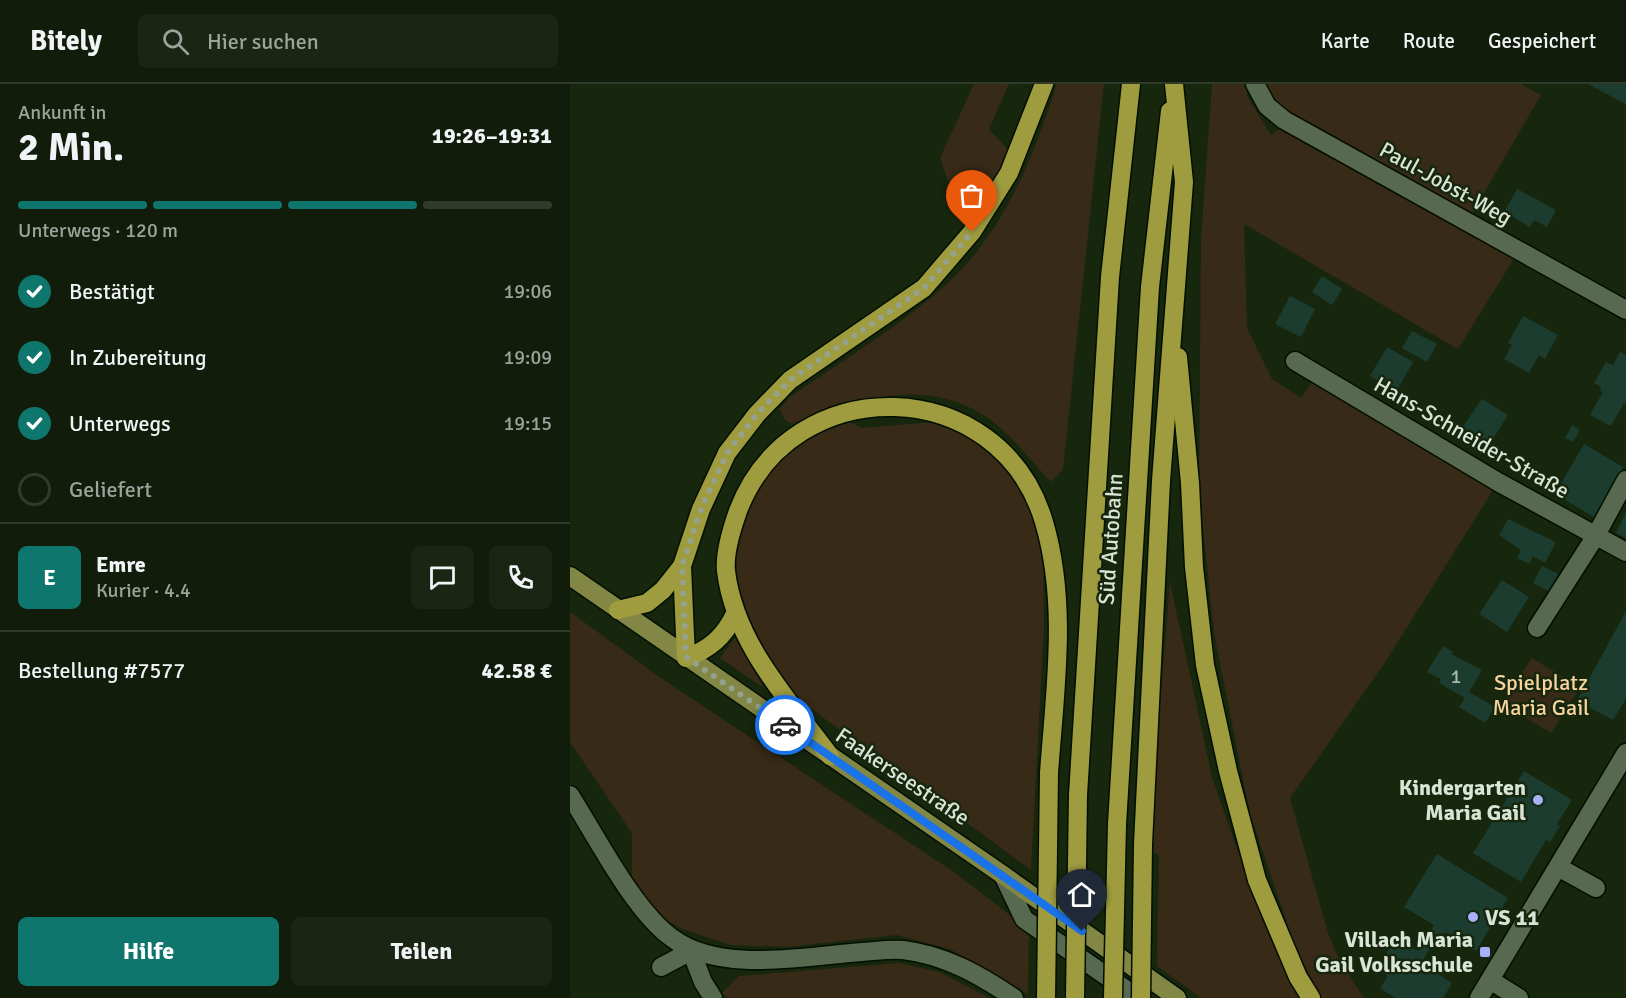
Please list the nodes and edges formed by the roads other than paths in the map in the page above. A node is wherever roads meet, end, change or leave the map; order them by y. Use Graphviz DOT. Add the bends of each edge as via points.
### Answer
graph roads {
  1 [pos="1044,84"];
  2 [pos="1131,84"];
  3 [pos="1173,84"];
  4 [pos="1255,84"];
  5 [pos="1174,304"];
  6 [pos="1626,310"];
  7 [pos="1295,361"];
  8 [pos="1626,480"];
  9 [pos="1595,537"];
  10 [pos="1626,552"];
  11 [pos="682,566"];
  12 [pos="570,576"];
  13 [pos="618,610"];
  14 [pos="735,614"];
  15 [pos="1537,628"];
  16 [pos="686,657"];
  17 [pos="1626,753"];
  18 [pos="830,756"];
  19 [pos="570,795"];
  20 [pos="1558,867"];
  21 [pos="1004,875"];
  22 [pos="1596,888"];
  23 [pos="692,951"];
  24 [pos="661,967"];
  25 [pos="1490,980"];
  26 [pos="713,998"];
  27 [pos="1014,998"];
  28 [pos="1046,998"];
  29 [pos="1075,998"];
  30 [pos="1113,998"];
  31 [pos="1139,998"];
  32 [pos="1177,998"];
  33 [pos="1311,998"];
  34 [pos="1479,998"];
  35 [pos="1519,998"];
  1 -- 11 [label="highway" via="1009,173 972,232 924,288 790,380 727,453 701,509"];
  2 -- 29 [label="highway, Süd Autobahn, bridge" via="1109,289 1077,795"];
  3 -- 5 [label="highway" via="1184,182"];
  3 -- 30 [label="highway, Süd Autobahn, bridge" via="1150,287 1116,824"];
  4 -- 6 [label="street, Paul-Jobst-Weg" via="1266,106 1284,120"];
  5 -- 31 [label="highway, bridge" via="1161,481"];
  5 -- 33 [label="highway" via="1205,665 1257,880 1298,977"];
  7 -- 9 [label="street, Hans-Schneider-Straße"];
  8 -- 9 [label="street"];
  9 -- 10 [label="street, Hans-Schneider-Straße"];
  9 -- 15 [label="street"];
  11 -- 13 [label="highway" via="647,603"];
  11 -- 16 [label="highway"];
  12 -- 13 [label="main road, Faakerseestraße"];
  13 -- 16 [label="main road, Faakerseestraße"];
  14 -- 16 [label="highway" via="727,631 706,650"];
  14 -- 18 [label="highway" via="761,664"];
  14 -- 28 [label="highway, bridge" via="726,568 733,525 746,489 769,460 817,424 882,405 934,411 963,424 1011,461 1028,485 1044,520 1057,597 1049,773"];
  16 -- 18 [label="main road, Faakerseestraße"];
  17 -- 20 [label="street"];
  18 -- 21 [label="main road, Faakerseestraße"];
  19 -- 23 [label="street" via="646,915"];
  20 -- 22 [label="street"];
  20 -- 25 [label="street"];
  21 -- 31 [label="street" via="1024,919"];
  21 -- 32 [label="main road, Faakerseestraße"];
  23 -- 24 [label="street"];
  23 -- 26 [label="street"];
  23 -- 27 [label="street" via="749,960 900,950 927,953 957,964"];
  25 -- 34 [label="street"];
  25 -- 35 [label="street"];
}
